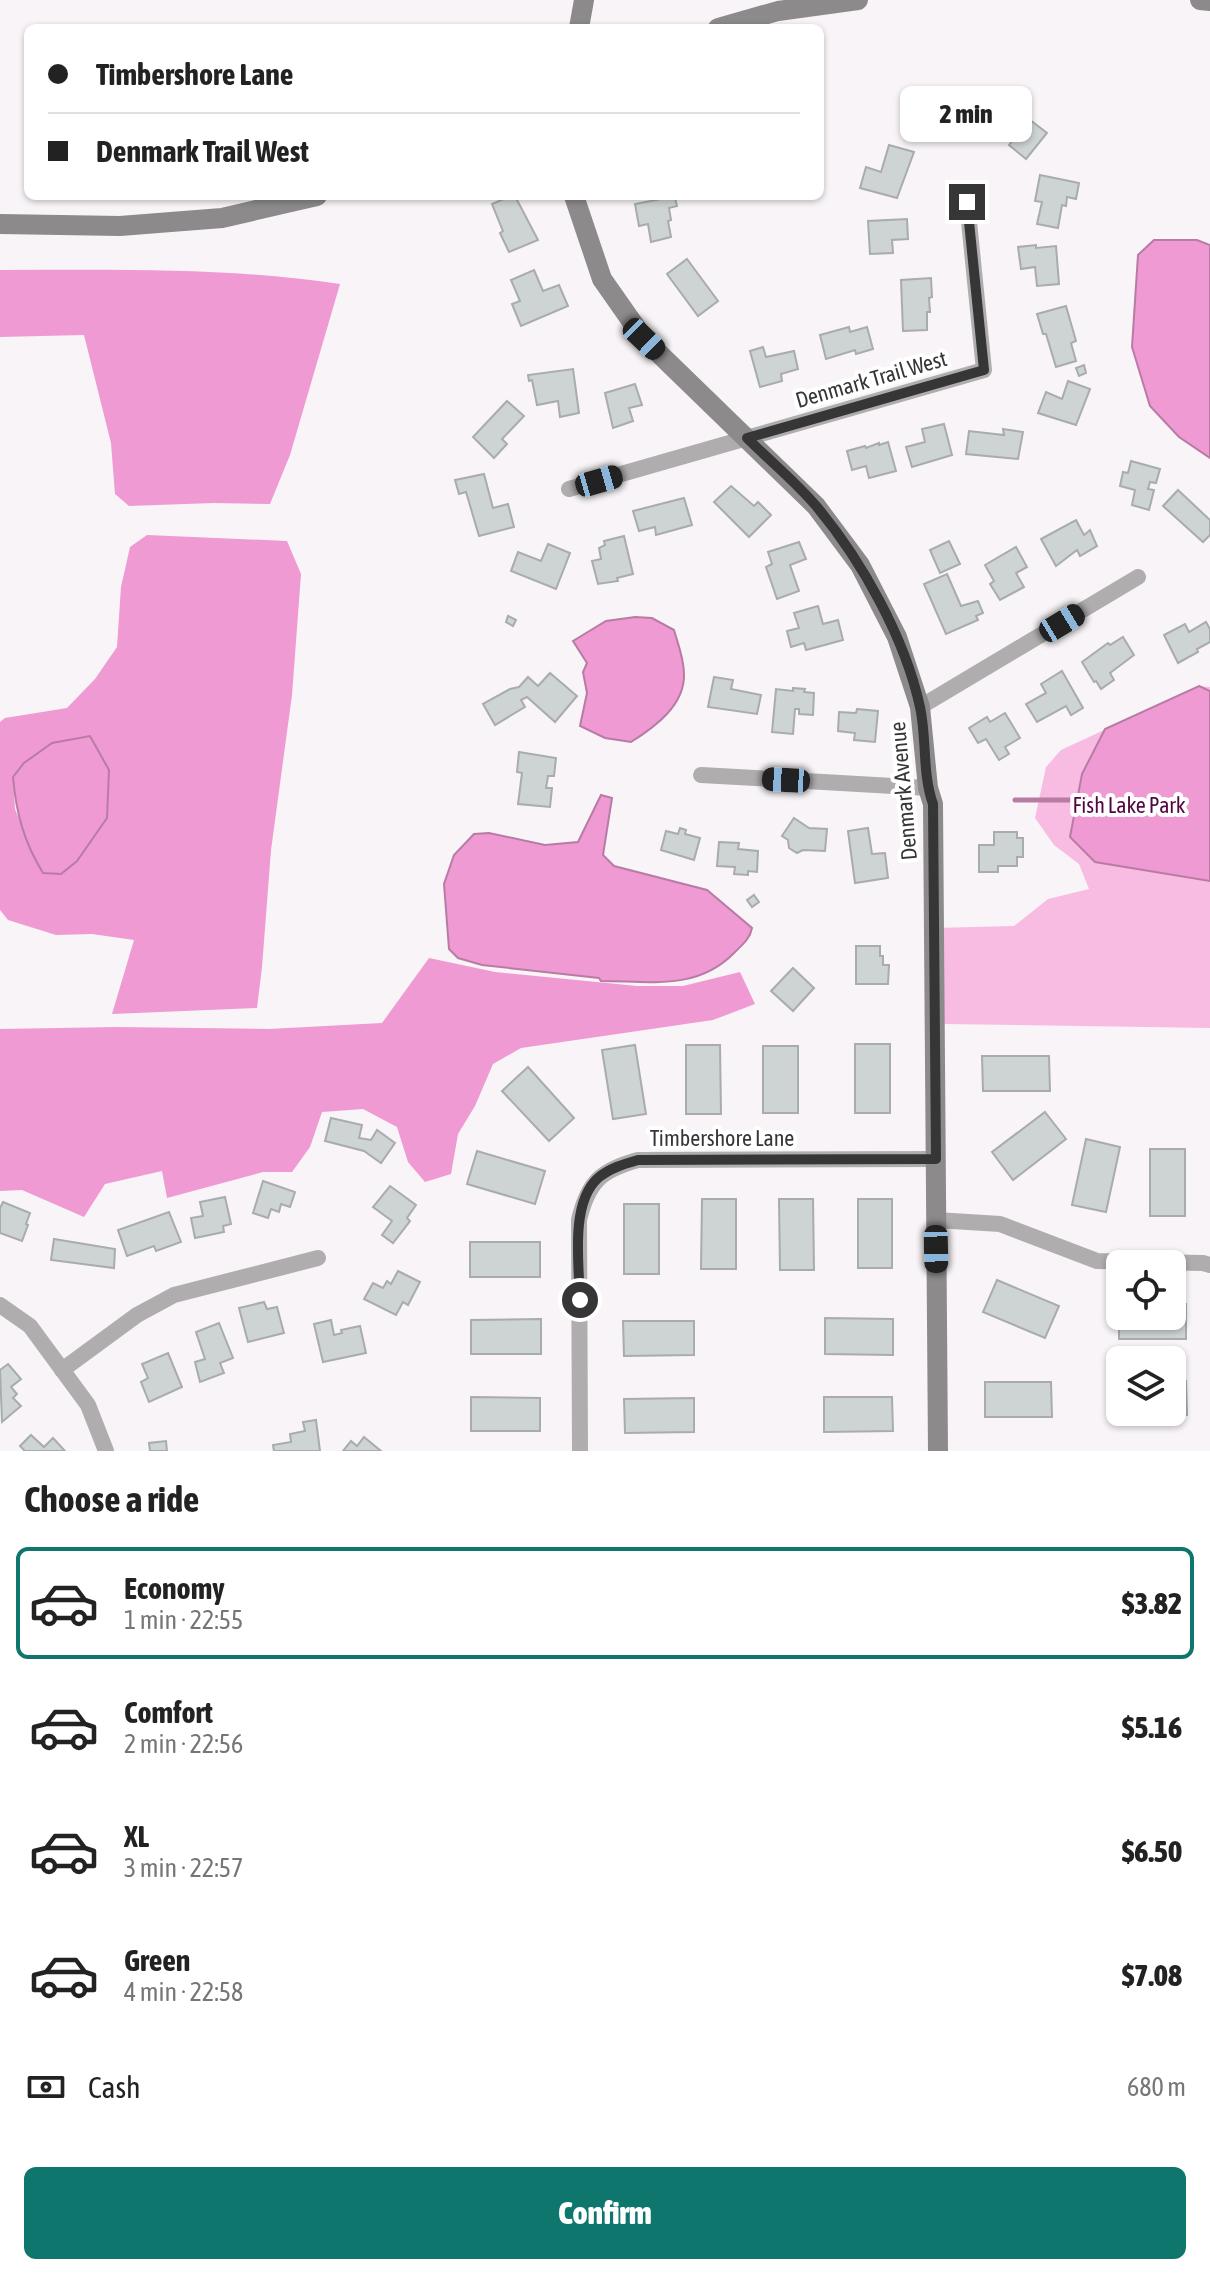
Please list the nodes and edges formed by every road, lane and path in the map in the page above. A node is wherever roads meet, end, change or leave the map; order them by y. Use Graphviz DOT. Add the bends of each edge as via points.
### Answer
graph roads {
  1 [pos="584,0"];
  2 [pos="858,0"];
  3 [pos="1200,0"];
  4 [pos="1210,1"];
  5 [pos="580,24"];
  6 [pos="732,24"];
  7 [pos="300,200"];
  8 [pos="575,200"];
  9 [pos="967,202"];
  10 [pos="0,224"];
  11 [pos="747,438"];
  12 [pos="569,489"];
  13 [pos="1138,577"];
  14 [pos="920,707"];
  15 [pos="701,775"];
  16 [pos="928,788"];
  17 [pos="936,1159"];
  18 [pos="936,1220"];
  19 [pos="318,1258"];
  20 [pos="1210,1265"];
  21 [pos="0,1305"];
  22 [pos="62,1370"];
  23 [pos="106,1451"];
  24 [pos="580,1451"];
  25 [pos="938,1451"];
  1 -- 5 [label="street"];
  2 -- 6 [label="street" via="778,11"];
  3 -- 4 [label="street"];
  7 -- 10 [label="street" via="222,218 120,226"];
  8 -- 11 [label="street, Denmark Avenue" via="602,279 644,339"];
  9 -- 11 [label="street, Denmark Trail West" via="984,370"];
  11 -- 12 [label="street"];
  11 -- 14 [label="street, Denmark Avenue" via="816,506 860,565 897,637"];
  13 -- 14 [label="street"];
  14 -- 16 [label="street, Denmark Avenue"];
  15 -- 16 [label="street"];
  16 -- 17 [label="street, Denmark Avenue" via="933,804"];
  17 -- 18 [label="street, Denmark Avenue"];
  17 -- 24 [label="street, Timbershore Lane" via="638,1160 597,1179 584,1198 579,1220"];
  18 -- 20 [label="street" via="1000,1224 1097,1261"];
  18 -- 25 [label="street, Denmark Avenue"];
  19 -- 22 [label="street" via="174,1295"];
  21 -- 22 [label="street" via="30,1326"];
  22 -- 23 [label="street" via="88,1405"];
}
